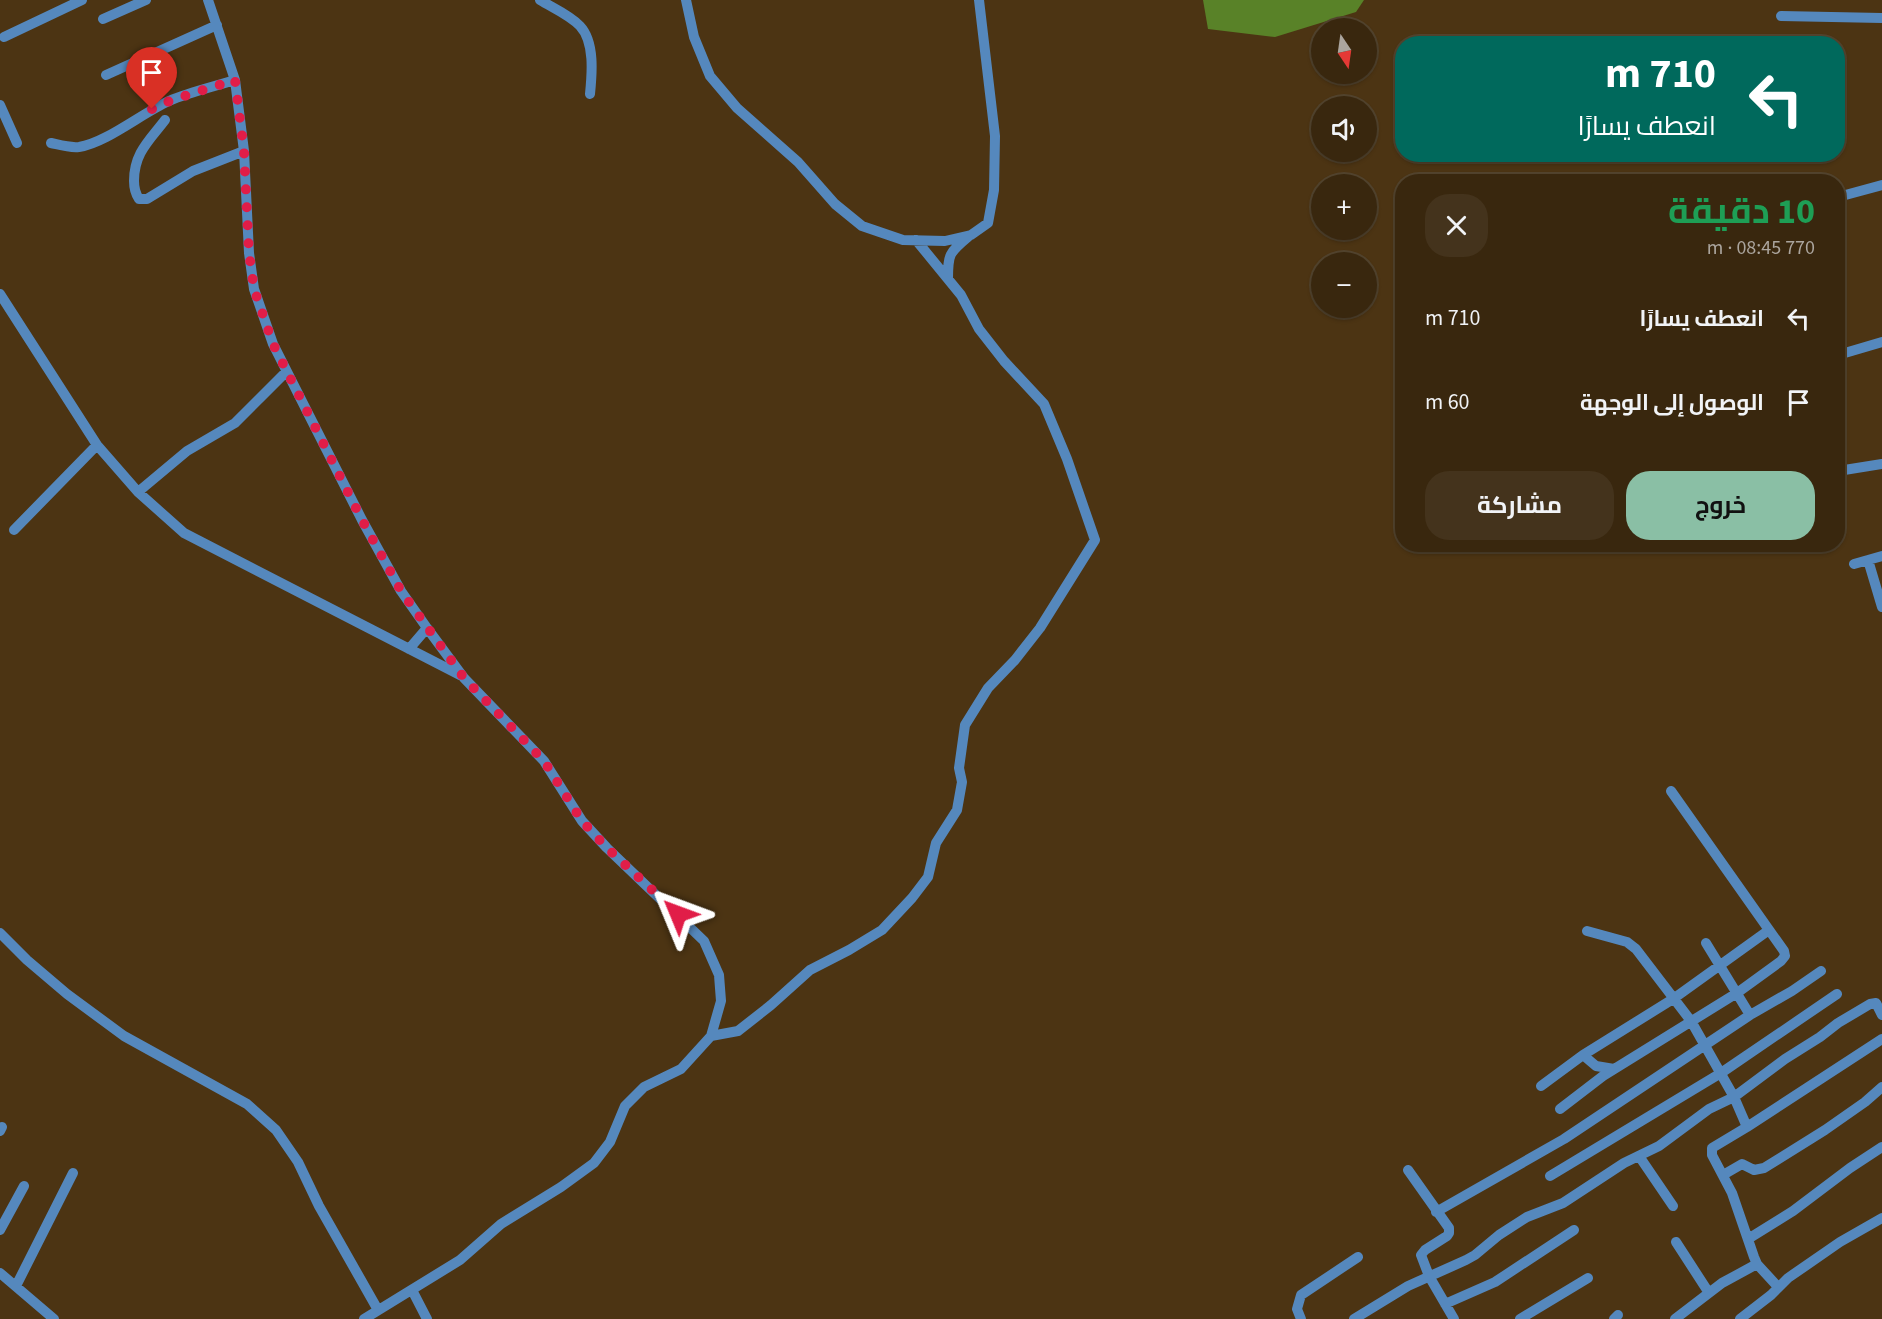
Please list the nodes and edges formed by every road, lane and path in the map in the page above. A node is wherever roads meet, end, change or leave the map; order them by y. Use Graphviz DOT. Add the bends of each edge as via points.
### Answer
graph roads {
  1 [pos="82,0"];
  2 [pos="146,0"];
  3 [pos="208,0"];
  4 [pos="540,0"];
  5 [pos="686,0"];
  6 [pos="979,0"];
  7 [pos="1781,16"];
  8 [pos="1882,18"];
  9 [pos="104,19"];
  10 [pos="217,25"];
  11 [pos="4,37"];
  12 [pos="106,75"];
  13 [pos="235,80"];
  14 [pos="590,94"];
  15 [pos="0,105"];
  16 [pos="165,120"];
  17 [pos="17,143"];
  18 [pos="51,143"];
  19 [pos="244,151"];
  20 [pos="1882,185"];
  21 [pos="1845,195"];
  22 [pos="971,235"];
  23 [pos="916,240"];
  24 [pos="948,279"];
  25 [pos="0,294"];
  26 [pos="1882,342"];
  27 [pos="1845,353"];
  28 [pos="286,372"];
  29 [pos="97,445"];
  30 [pos="1882,464"];
  31 [pos="1845,470"];
  32 [pos="138,492"];
  33 [pos="14,530"];
  34 [pos="1882,556"];
  35 [pos="1868,560"];
  36 [pos="1854,564"];
  37 [pos="1882,607"];
  38 [pos="427,628"];
  39 [pos="409,649"];
  40 [pos="464,678"];
  41 [pos="1671,791"];
  42 [pos="1769,930"];
  43 [pos="1587,931"];
  44 [pos="0,933"];
  45 [pos="1706,943"];
  46 [pos="1719,966"];
  47 [pos="1821,970"];
  48 [pos="1737,993"];
  49 [pos="1837,994"];
  50 [pos="1673,999"];
  51 [pos="1750,1015"];
  52 [pos="1882,1015"];
  53 [pos="1691,1021"];
  54 [pos="711,1036"];
  55 [pos="1882,1039"];
  56 [pos="1705,1046"];
  57 [pos="1584,1055"];
  58 [pos="1615,1069"];
  59 [pos="1721,1073"];
  60 [pos="1541,1086"];
  61 [pos="1882,1087"];
  62 [pos="1734,1097"];
  63 [pos="1560,1109"];
  64 [pos="1747,1126"];
  65 [pos="1882,1147"];
  66 [pos="1639,1156"];
  67 [pos="1408,1170"];
  68 [pos="73,1173"];
  69 [pos="1723,1175"];
  70 [pos="1550,1176"];
  71 [pos="24,1186"];
  72 [pos="1673,1206"];
  73 [pos="1436,1212"];
  74 [pos="1882,1218"];
  75 [pos="0,1230"];
  76 [pos="1574,1230"];
  77 [pos="1748,1239"];
  78 [pos="1676,1242"];
  79 [pos="1358,1257"];
  80 [pos="1757,1264"];
  81 [pos="0,1273"];
  82 [pos="1430,1276"];
  83 [pos="1588,1278"];
  84 [pos="16,1286"];
  85 [pos="1778,1287"];
  86 [pos="412,1290"];
  87 [pos="1709,1293"];
  88 [pos="1445,1304"];
  89 [pos="378,1310"];
  90 [pos="54,1319"];
  91 [pos="364,1319"];
  92 [pos="427,1319"];
  93 [pos="1301,1319"];
  94 [pos="1354,1319"];
  95 [pos="1454,1319"];
  96 [pos="1520,1319"];
  97 [pos="1675,1319"];
  98 [pos="1740,1319"];
  1 -- 11 [label="street"];
  2 -- 9 [label="street"];
  3 -- 10 [label="street"];
  4 -- 14 [label="street" via="584,31 592,75"];
  5 -- 23 [label="street" via="694,37 710,76 737,108 862,226 903,240"];
  6 -- 22 [label="street" via="995,136 994,190 988,224"];
  7 -- 8 [label="street"];
  10 -- 12 [label="street"];
  10 -- 13 [label="street"];
  13 -- 18 [label="street" via="172,100 79,147"];
  13 -- 19 [label="street"];
  15 -- 17 [label="street"];
  16 -- 19 [label="street" via="140,151 134,168 135,194 139,199 147,199 193,171"];
  19 -- 28 [label="street" via="254,289"];
  20 -- 21 [label="street"];
  22 -- 23 [label="street" via="945,241"];
  22 -- 24 [label="street" via="948,258"];
  23 -- 24 [label="street"];
  24 -- 54 [label="street" via="979,329 1044,404 1095,540 1040,628 988,688 965,725 957,810 936,843 927,877 912,898 882,930 810,970 738,1031"];
  25 -- 29 [label="street"];
  26 -- 27 [label="street"];
  28 -- 32 [label="street" via="235,423 187,451"];
  28 -- 38 [label="street" via="401,591"];
  29 -- 32 [label="street"];
  29 -- 33 [label="street"];
  30 -- 31 [label="street"];
  32 -- 39 [label="street" via="184,533"];
  34 -- 35 [label="street"];
  35 -- 36 [label="street"];
  35 -- 37 [label="street"];
  38 -- 39 [label="street"];
  38 -- 40 [label="street"];
  39 -- 40 [label="street"];
  40 -- 54 [label="street" via="544,761 582,821 704,940 719,975 721,1001"];
  41 -- 42 [label="street"];
  42 -- 46 [label="street"];
  42 -- 48 [label="street" via="1785,956"];
  43 -- 50 [label="street" via="1627,942 1636,949"];
  44 -- 89 [label="street" via="67,994 124,1036 247,1104 276,1130 298,1162"];
  45 -- 46 [label="street"];
  46 -- 48 [label="street"];
  46 -- 50 [label="street"];
  47 -- 51 [label="street"];
  48 -- 51 [label="street"];
  48 -- 53 [label="street"];
  49 -- 59 [label="street"];
  50 -- 53 [label="street"];
  50 -- 57 [label="street"];
  51 -- 56 [label="street"];
  52 -- 62 [label="street" via="1876,1003 1870,1004"];
  53 -- 56 [label="street"];
  53 -- 58 [label="street"];
  54 -- 86 [label="street" via="681,1069 644,1087 625,1106 610,1142 594,1163 501,1224 460,1260"];
  55 -- 64 [label="street"];
  56 -- 59 [label="street"];
  56 -- 73 [label="street" via="1564,1139"];
  57 -- 58 [label="street" via="1596,1066"];
  57 -- 60 [label="street"];
  58 -- 63 [label="street"];
  59 -- 62 [label="street"];
  59 -- 70 [label="street"];
  61 -- 69 [label="street" via="1825,1130 1769,1165 1754,1170 1742,1164"];
  62 -- 64 [label="street"];
  62 -- 66 [label="street"];
  64 -- 69 [label="street" via="1712,1148"];
  65 -- 77 [label="street"];
  66 -- 72 [label="street"];
  66 -- 82 [label="street" via="1563,1203 1527,1217 1475,1255"];
  67 -- 73 [label="street"];
  68 -- 84 [label="street"];
  69 -- 77 [label="street"];
  71 -- 75 [label="street"];
  73 -- 82 [label="street" via="1449,1233 1421,1255"];
  74 -- 85 [label="street" via="1840,1242"];
  76 -- 88 [label="street" via="1495,1282"];
  77 -- 80 [label="street"];
  78 -- 87 [label="street"];
  79 -- 93 [label="street" via="1301,1295 1297,1309"];
  80 -- 85 [label="street"];
  80 -- 87 [label="street"];
  81 -- 84 [label="street"];
  82 -- 88 [label="street"];
  82 -- 94 [label="street"];
  83 -- 96 [label="street"];
  84 -- 90 [label="street"];
  85 -- 98 [label="street"];
  86 -- 89 [label="street"];
  86 -- 92 [label="street"];
  87 -- 97 [label="street"];
  88 -- 95 [label="street"];
  89 -- 91 [label="street"];
}
